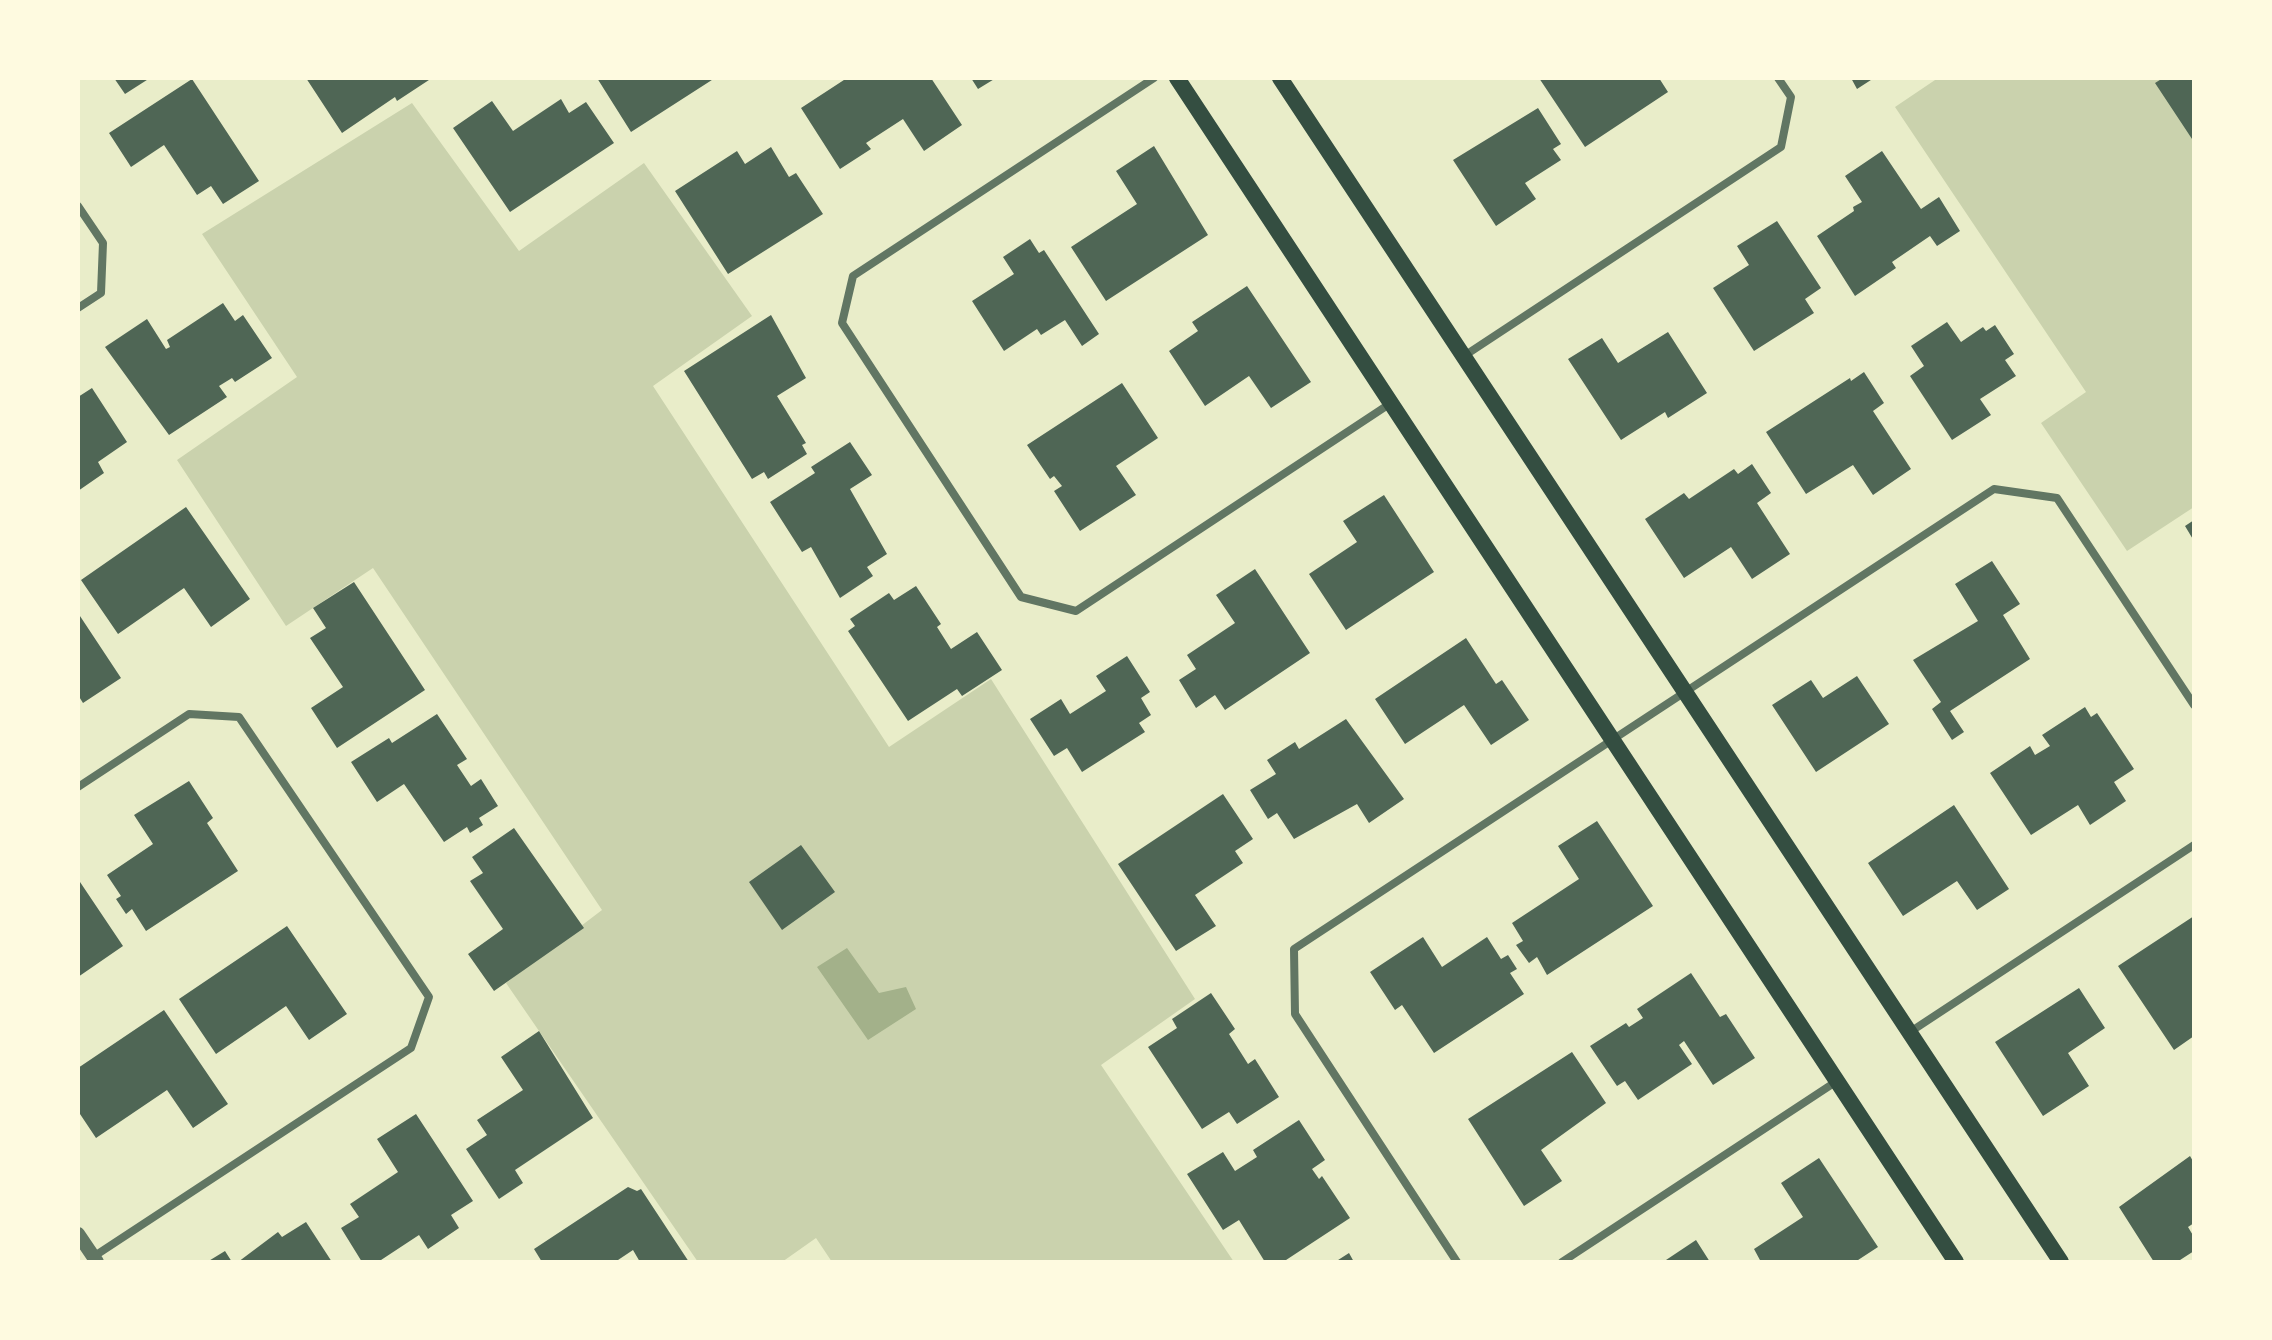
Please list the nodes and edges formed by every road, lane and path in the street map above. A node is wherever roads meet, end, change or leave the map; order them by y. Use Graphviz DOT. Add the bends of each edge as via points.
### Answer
graph roads {
  1 [pos="1154,78"];
  2 [pos="1177,78"];
  3 [pos="1280,78"];
  4 [pos="1778,78"];
  5 [pos="78,206"];
  6 [pos="78,308"];
  7 [pos="1464,356"];
  8 [pos="1391,403"];
  9 [pos="1685,692"];
  10 [pos="2194,705"];
  11 [pos="1612,740"];
  12 [pos="78,787"];
  13 [pos="2194,845"];
  14 [pos="1910,1032"];
  15 [pos="1837,1081"];
  16 [pos="78,1234"];
  17 [pos="95,1259"];
  18 [pos="1457,1262"];
  19 [pos="1562,1262"];
  20 [pos="1956,1262"];
  21 [pos="2061,1262"];
  1 -- 8 [label="street" via="853,276 842,323 1021,597 1076,611"];
  2 -- 8 [label="main road"];
  3 -- 7 [label="main road"];
  4 -- 7 [label="street" via="1791,97 1781,147"];
  5 -- 6 [label="street" via="103,243 101,293"];
  7 -- 9 [label="main road"];
  8 -- 11 [label="main road"];
  9 -- 10 [label="street" via="1994,489 2057,498"];
  9 -- 11 [label="street"];
  9 -- 14 [label="main road"];
  11 -- 15 [label="main road"];
  11 -- 18 [label="street" via="1294,949 1295,1014"];
  12 -- 17 [label="street" via="189,714 239,717 429,997 411,1048"];
  13 -- 14 [label="street"];
  14 -- 21 [label="main road"];
  15 -- 19 [label="street"];
  15 -- 20 [label="main road"];
  16 -- 17 [label="street"];
}
